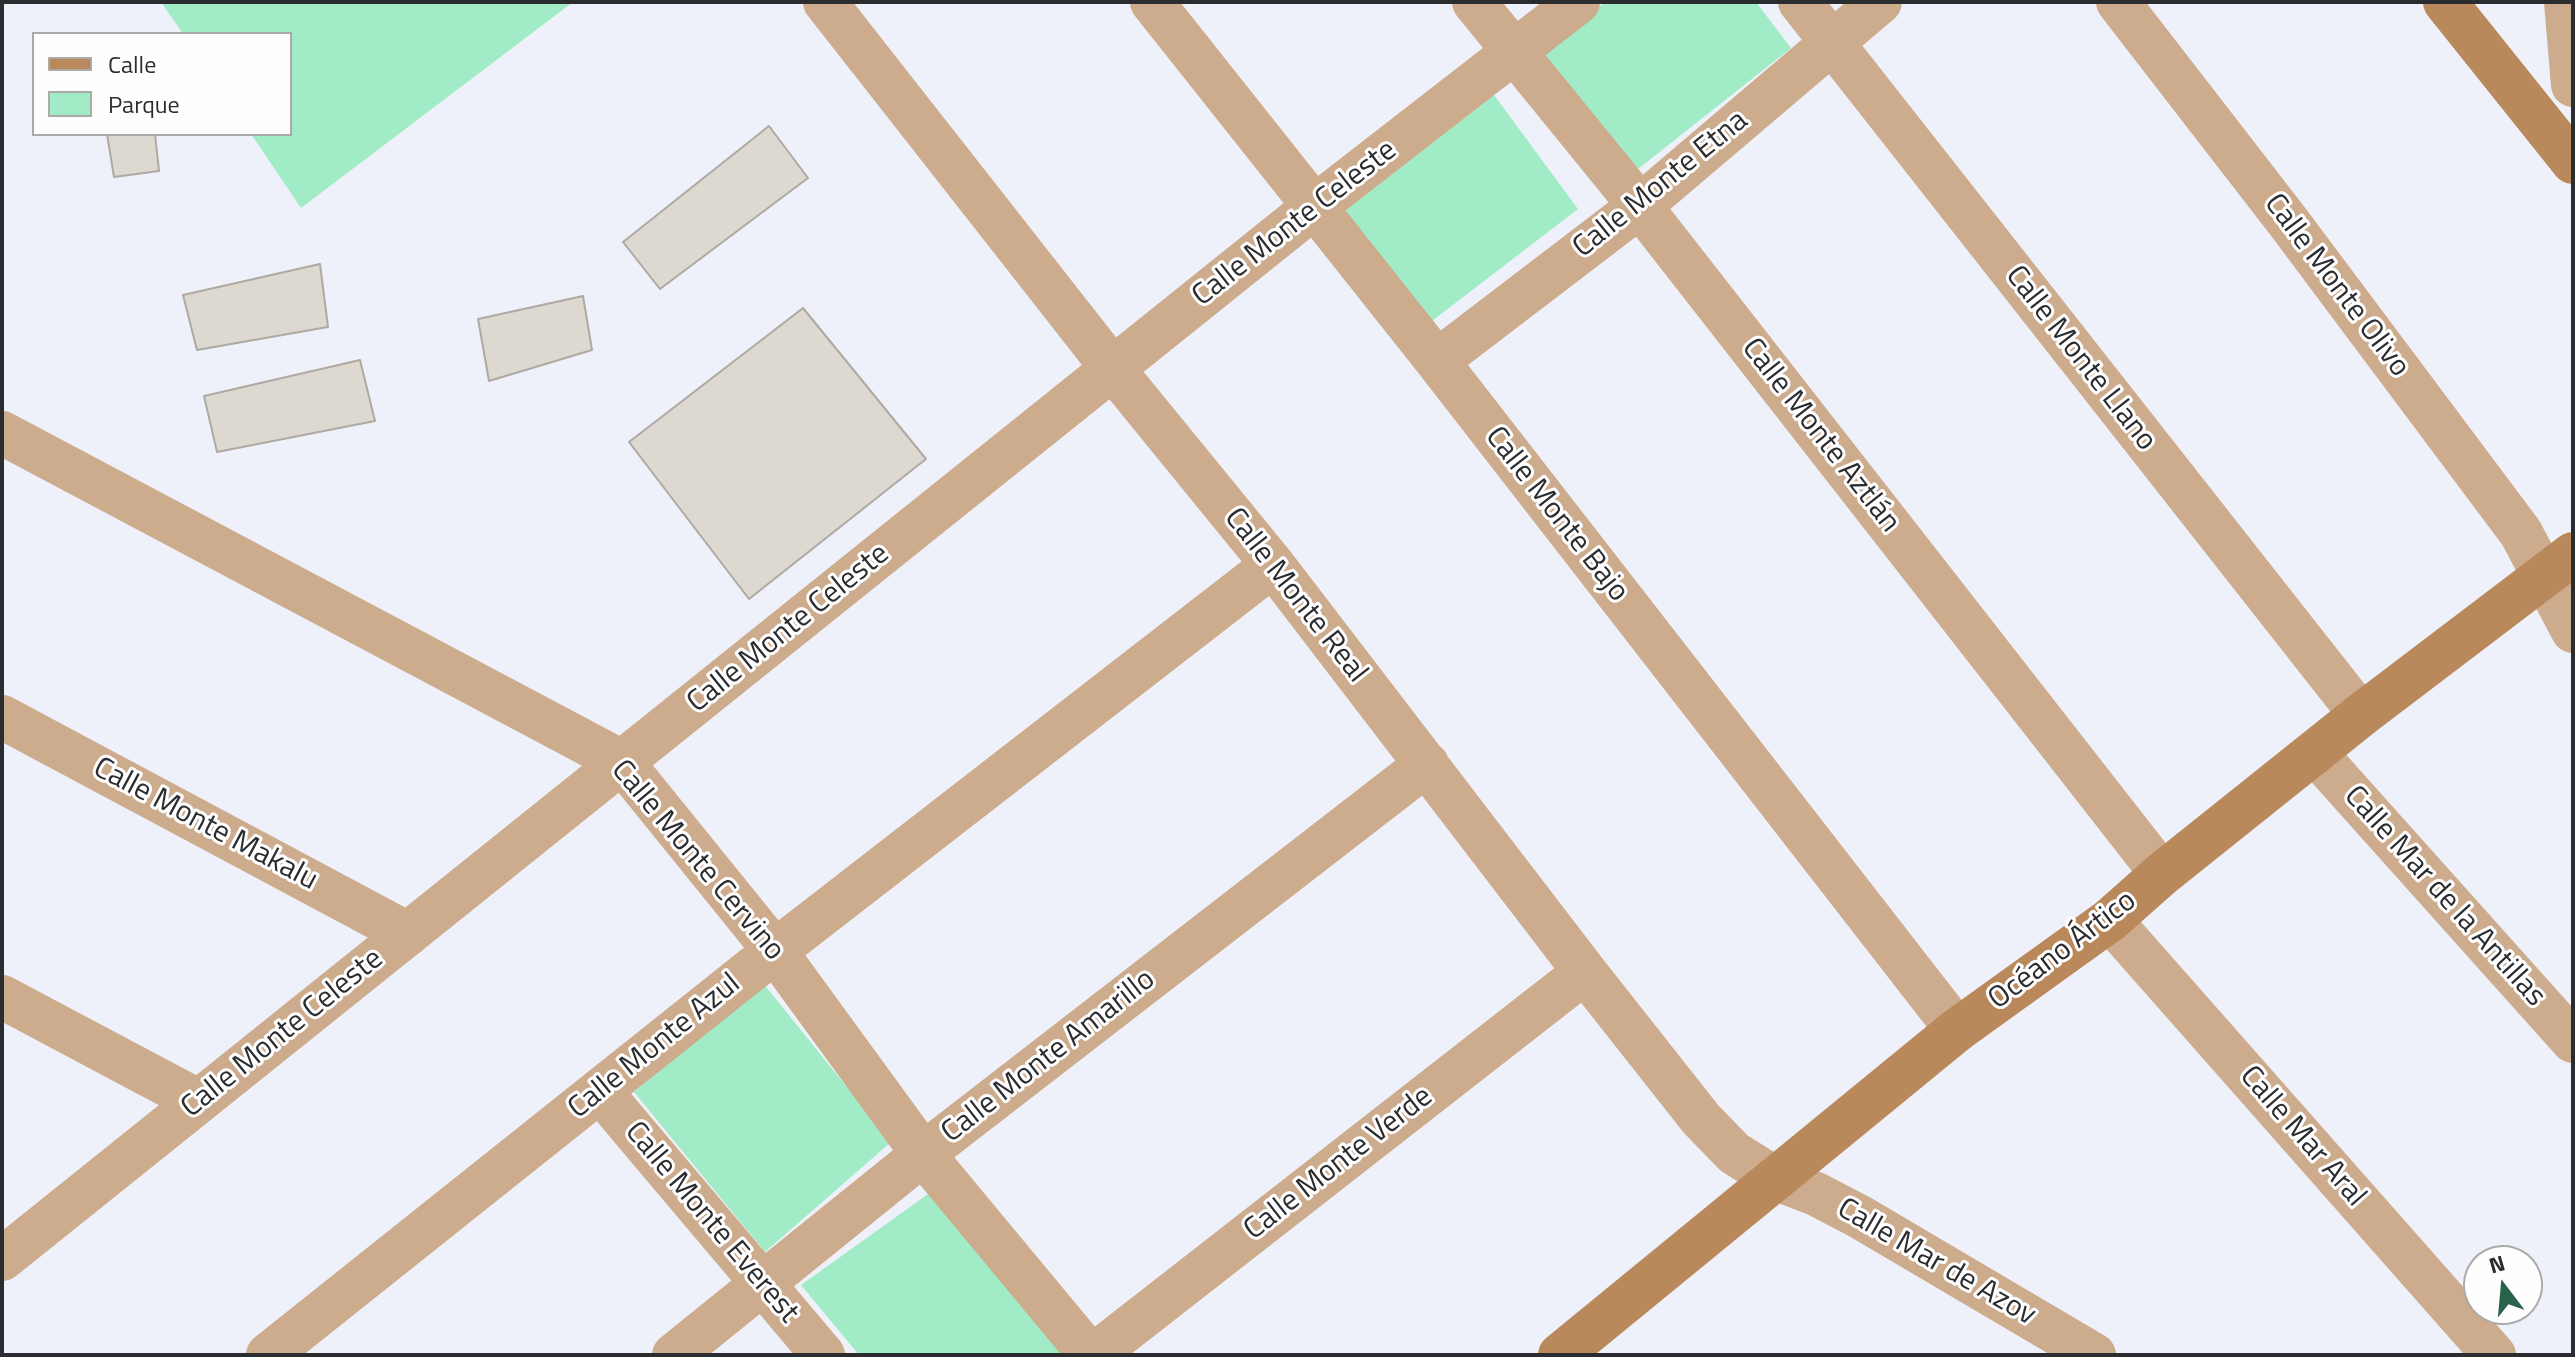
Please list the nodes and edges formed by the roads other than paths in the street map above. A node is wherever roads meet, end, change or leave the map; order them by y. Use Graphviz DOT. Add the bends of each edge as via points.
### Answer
graph roads {
  1 [pos="825,2"];
  2 [pos="1152,2"];
  3 [pos="1474,2"];
  4 [pos="1578,2"];
  5 [pos="1800,2"];
  6 [pos="1880,2"];
  7 [pos="2118,2"];
  8 [pos="2445,2"];
  9 [pos="2566,2"];
  10 [pos="1833,43"];
  11 [pos="1514,53"];
  12 [pos="2573,85"];
  13 [pos="2573,162"];
  14 [pos="1640,206"];
  15 [pos="1314,207"];
  16 [pos="1437,361"];
  17 [pos="1113,369"];
  18 [pos="2,433"];
  19 [pos="1273,565"];
  20 [pos="2559,565"];
  21 [pos="2573,631"];
  22 [pos="2361,715"];
  23 [pos="2,717"];
  24 [pos="2315,753"];
  25 [pos="622,762"];
  26 [pos="1427,764"];
  27 [pos="2162,874"];
  28 [pos="2110,920"];
  29 [pos="408,934"];
  30 [pos="775,951"];
  31 [pos="1585,972"];
  32 [pos="2,997"];
  33 [pos="1957,1030"];
  34 [pos="2573,1041"];
  35 [pos="600,1091"];
  36 [pos="198,1101"];
  37 [pos="923,1154"];
  38 [pos="1774,1178"];
  39 [pos="2,1259"];
  40 [pos="763,1284"];
  41 [pos="1578,1351"];
  42 [pos="268,1355"];
  43 [pos="674,1355"];
  44 [pos="823,1355"];
  45 [pos="1092,1355"];
  46 [pos="2094,1355"];
  47 [pos="2494,1355"];
  1 -- 17 [label="street, Calle Monte Real"];
  2 -- 15 [label="street, Calle Monte Bajo"];
  3 -- 11 [label="street, Calle Monte Aztlán"];
  4 -- 11 [label="street, Calle Monte Celeste"];
  5 -- 10 [label="street, Calle Monte Llano"];
  6 -- 10 [label="street, Calle Monte Etna"];
  7 -- 20 [label="street, Calle Monte Olivo" via="2511,520"];
  8 -- 13 [label="street"];
  9 -- 12 [label="street"];
  10 -- 14 [label="street, Calle Monte Etna"];
  10 -- 22 [label="street, Calle Monte Llano"];
  11 -- 14 [label="street, Calle Monte Aztlán"];
  11 -- 15 [label="street, Calle Monte Celeste"];
  14 -- 16 [label="street, Calle Monte Etna"];
  14 -- 27 [label="street, Calle Monte Aztlán"];
  15 -- 16 [label="street, Calle Monte Bajo"];
  15 -- 17 [label="street, Calle Monte Celeste"];
  16 -- 33 [label="street, Calle Monte Bajo"];
  17 -- 19 [label="street, Calle Monte Real"];
  17 -- 25 [label="street, Calle Monte Celeste"];
  18 -- 25 [label="street, Calle Monte Cervino"];
  19 -- 26 [label="street, Calle Monte Real"];
  19 -- 30 [label="street, Calle Monte Azul"];
  20 -- 21 [label="street, Calle Monte Olivo"];
  20 -- 22 [label="street, Océano Ártico"];
  22 -- 24 [label="street, Océano Ártico"];
  23 -- 29 [label="street, Calle Monte Makalu"];
  24 -- 27 [label="street, Océano Ártico"];
  24 -- 34 [label="street, Calle Mar de la Antillas"];
  25 -- 29 [label="street, Calle Monte Celeste"];
  25 -- 30 [label="street, Calle Monte Cervino"];
  26 -- 31 [label="street, Calle Monte Real"];
  26 -- 37 [label="street, Calle Monte Amarillo"];
  27 -- 28 [label="street, Océano Ártico"];
  28 -- 33 [label="street, Océano Ártico"];
  28 -- 47 [label="street, Calle Mar Aral"];
  29 -- 36 [label="street, Calle Monte Celeste"];
  30 -- 35 [label="street, Calle Monte Azul"];
  30 -- 37 [label="street, Calle Monte Cervino"];
  31 -- 38 [label="street, Calle Monte Real" via="1701,1119 1734,1153"];
  31 -- 45 [label="street, Calle Monte Verde"];
  32 -- 36 [label="street"];
  33 -- 38 [label="street, Océano Ártico"];
  35 -- 40 [label="street, Calle Monte Everest"];
  35 -- 42 [label="street, Calle Monte Azul"];
  36 -- 39 [label="street, Calle Monte Celeste"];
  37 -- 40 [label="street, Calle Monte Amarillo"];
  37 -- 45 [label="street, Calle Monte Cervino"];
  38 -- 41 [label="street, Océano Ártico"];
  38 -- 46 [label="street, Calle Mar de Azov" via="1860,1217"];
  40 -- 43 [label="street, Calle Monte Amarillo"];
  40 -- 44 [label="street, Calle Monte Everest"];
}
